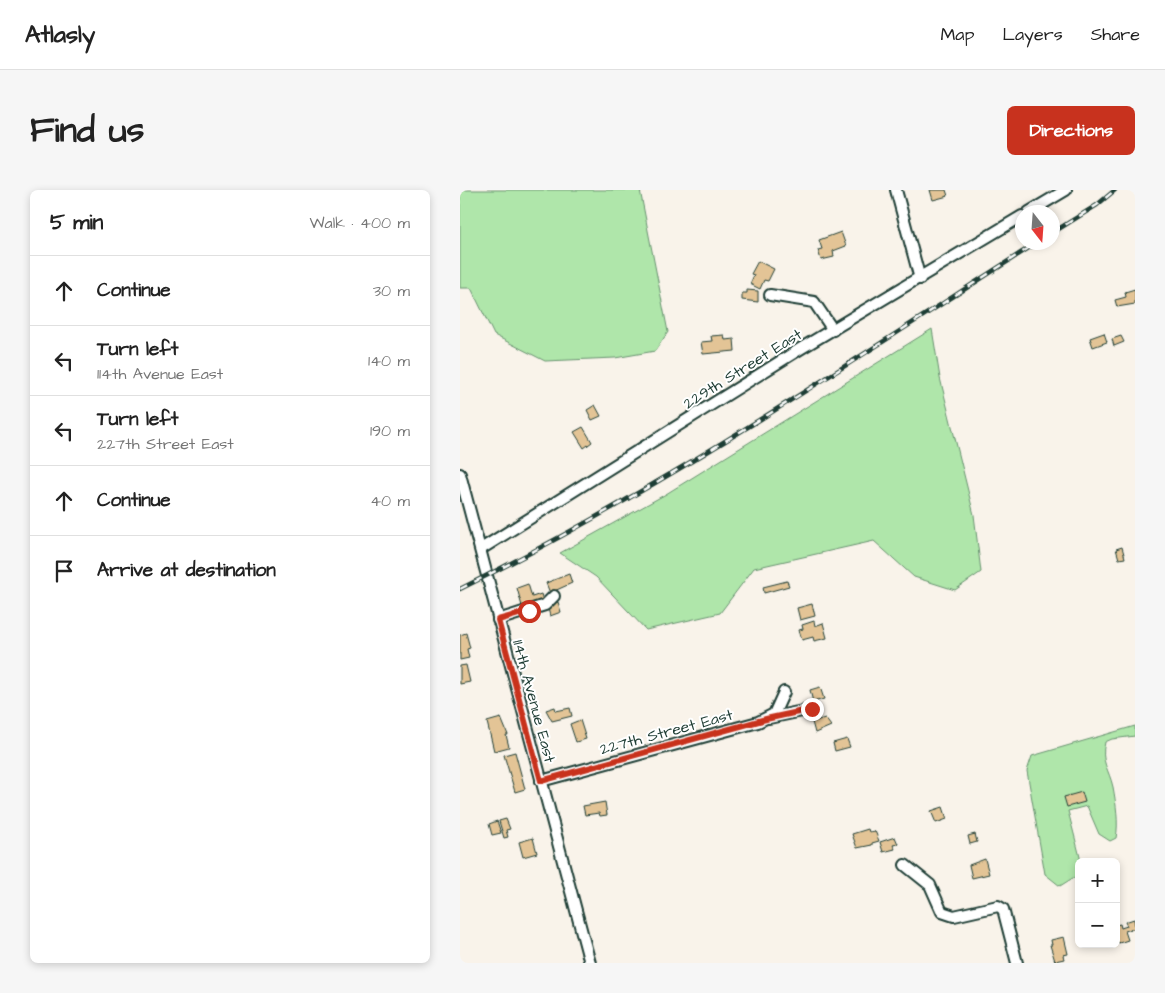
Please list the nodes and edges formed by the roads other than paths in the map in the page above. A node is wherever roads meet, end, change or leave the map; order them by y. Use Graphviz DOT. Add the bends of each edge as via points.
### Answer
graph roads {
  1 [pos="896,190"];
  2 [pos="1066,190"];
  3 [pos="1041,205"];
  4 [pos="1015,220"];
  5 [pos="920,279"];
  6 [pos="770,294"];
  7 [pos="833,330"];
  8 [pos="460,474"];
  9 [pos="481,548"];
  10 [pos="554,596"];
  11 [pos="498,620"];
  12 [pos="784,692"];
  13 [pos="812,709"];
  14 [pos="766,719"];
  15 [pos="541,781"];
  16 [pos="904,865"];
  17 [pos="590,963"];
  18 [pos="1017,963"];
  1 -- 5 [label="street"];
  2 -- 3 [label="street"];
  4 -- 5 [label="street, 229th Street East"];
  5 -- 7 [label="street, 229th Street East"];
  6 -- 7 [label="street" via="814,302"];
  7 -- 9 [label="street, 229th Street East"];
  8 -- 9 [label="street, 114th Avenue East"];
  9 -- 11 [label="street, 114th Avenue East"];
  10 -- 11 [label="street" via="545,605"];
  11 -- 15 [label="street, 114th Avenue East"];
  12 -- 14 [label="street" via="778,709"];
  13 -- 14 [label="street, 227th Street East"];
  14 -- 15 [label="street, 227th Street East"];
  15 -- 17 [label="street, 114th Avenue East"];
  16 -- 18 [label="street" via="930,885 942,912 954,916 998,906 1003,909"];
}
